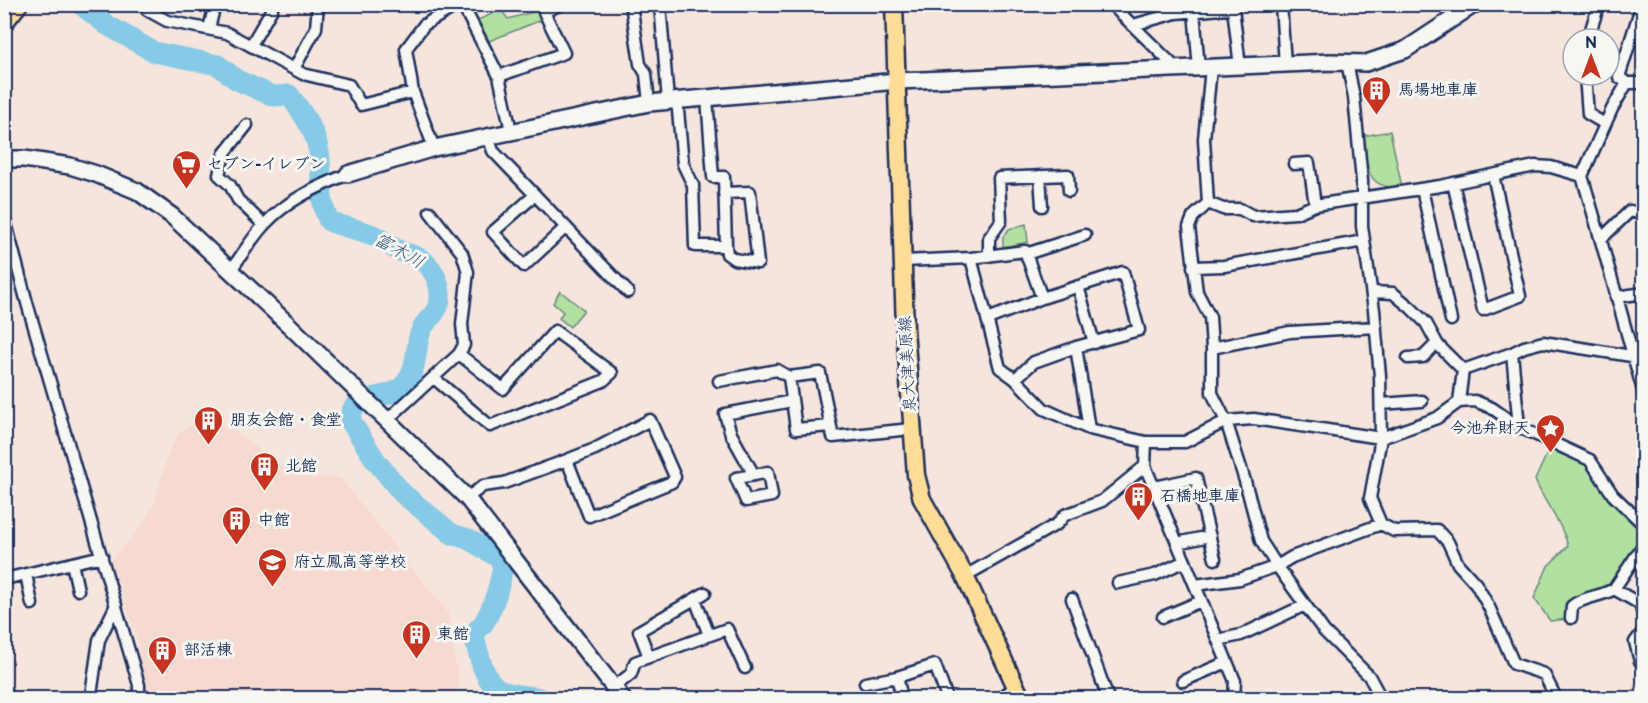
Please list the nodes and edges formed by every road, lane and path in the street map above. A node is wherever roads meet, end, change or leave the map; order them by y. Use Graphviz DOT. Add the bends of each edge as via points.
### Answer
graph roads {
  1 [pos="20,4"];
  2 [pos="145,4"];
  3 [pos="215,4"];
  4 [pos="318,4"];
  5 [pos="461,4"];
  6 [pos="561,4"];
  7 [pos="631,4"];
  8 [pos="660,4"];
  9 [pos="894,4"];
  10 [pos="1111,4"];
  11 [pos="1281,4"];
  12 [pos="1475,4"];
  13 [pos="1599,4"];
  14 [pos="1642,4"];
  15 [pos="272,9"];
  16 [pos="442,9"];
  17 [pos="1194,10"];
  18 [pos="4,23"];
  19 [pos="1133,25"];
  20 [pos="1592,27"];
  21 [pos="209,29"];
  22 [pos="251,45"];
  23 [pos="1347,62"];
  24 [pos="1285,65"];
  25 [pos="1240,67"];
  26 [pos="1205,68"];
  27 [pos="294,69"];
  28 [pos="1177,69"];
  29 [pos="499,76"];
  30 [pos="898,81"];
  31 [pos="1627,83"];
  32 [pos="1644,83"];
  33 [pos="1586,87"];
  34 [pos="413,92"];
  35 [pos="707,98"];
  36 [pos="673,101"];
  37 [pos="649,103"];
  38 [pos="247,124"];
  39 [pos="1605,124"];
  40 [pos="512,131"];
  41 [pos="488,136"];
  42 [pos="434,148"];
  43 [pos="4,159"];
  44 [pos="1294,164"];
  45 [pos="348,174"];
  46 [pos="1492,175"];
  47 [pos="1040,176"];
  48 [pos="1582,176"];
  49 [pos="1453,183"];
  50 [pos="1422,189"];
  51 [pos="1069,191"];
  52 [pos="724,193"];
  53 [pos="535,195"];
  54 [pos="1363,199"];
  55 [pos="1208,203"];
  56 [pos="1315,205"];
  57 [pos="1042,206"];
  58 [pos="430,212"];
  59 [pos="1644,214"];
  60 [pos="4,216"];
  61 [pos="264,225"];
  62 [pos="566,227"];
  63 [pos="1086,235"];
  64 [pos="1601,239"];
  65 [pos="1365,241"];
  66 [pos="726,246"];
  67 [pos="1026,254"];
  68 [pos="988,256"];
  69 [pos="971,258"];
  70 [pos="903,261"];
  71 [pos="1194,267"];
  72 [pos="231,270"];
  73 [pos="1078,286"];
  74 [pos="628,292"];
  75 [pos="1372,292"];
  76 [pos="1644,293"];
  77 [pos="1616,297"];
  78 [pos="1042,298"];
  79 [pos="988,319"];
  80 [pos="1451,320"];
  81 [pos="1376,327"];
  82 [pos="1094,342"];
  83 [pos="1437,343"];
  84 [pos="1076,347"];
  85 [pos="1212,348"];
  86 [pos="1512,353"];
  87 [pos="459,354"];
  88 [pos="1408,358"];
  89 [pos="1638,358"];
  90 [pos="1463,370"];
  91 [pos="789,377"];
  92 [pos="434,378"];
  93 [pos="1015,379"];
  94 [pos="719,381"];
  95 [pos="1644,394"];
  96 [pos="792,401"];
  97 [pos="1422,401"];
  98 [pos="1459,402"];
  99 [pos="1381,404"];
  100 [pos="387,420"];
  101 [pos="1226,421"];
  102 [pos="830,426"];
  103 [pos="1519,427"];
  104 [pos="911,429"];
  105 [pos="1089,429"];
  106 [pos="1381,438"];
  107 [pos="1146,442"];
  108 [pos="567,460"];
  109 [pos="1145,466"];
  110 [pos="754,475"];
  111 [pos="1154,487"];
  112 [pos="467,498"];
  113 [pos="1381,524"];
  114 [pos="1644,525"];
  115 [pos="1210,536"];
  116 [pos="1177,543"];
  117 [pos="1644,544"];
  118 [pos="102,556"];
  119 [pos="1215,559"];
  120 [pos="1185,561"];
  121 [pos="72,563"];
  122 [pos="1277,566"];
  123 [pos="26,574"];
  124 [pos="965,576"];
  125 [pos="9,578"];
  126 [pos="1118,583"];
  127 [pos="1195,585"];
  128 [pos="1614,589"];
  129 [pos="78,590"];
  130 [pos="1072,599"];
  131 [pos="1201,601"];
  132 [pos="32,604"];
  133 [pos="116,605"];
  134 [pos="1305,605"];
  135 [pos="1163,617"];
  136 [pos="1571,618"];
  137 [pos="1644,618"];
  138 [pos="1644,630"];
  139 [pos="709,635"];
  140 [pos="1218,640"];
  141 [pos="649,657"];
  142 [pos="1227,662"];
  143 [pos="1640,662"];
  144 [pos="745,668"];
  145 [pos="897,677"];
  146 [pos="1184,681"];
  147 [pos="865,683"];
  148 [pos="92,688"];
  149 [pos="618,693"];
  150 [pos="1018,693"];
  151 [pos="139,699"];
  152 [pos="902,699"];
  153 [pos="947,699"];
  154 [pos="1000,699"];
  155 [pos="1108,699"];
  156 [pos="1234,699"];
  157 [pos="1381,699"];
  158 [pos="1556,699"];
  1 -- 18 [label="main road"];
  2 -- 21 [label="street" via="147,10 167,21"];
  3 -- 21 [label="street"];
  4 -- 27 [label="street" via="316,27"];
  5 -- 16 [label="street"];
  5 -- 29 [label="street"];
  6 -- 29 [label="street" via="544,12 564,54"];
  7 -- 37 [label="street"];
  8 -- 36 [label="street"];
  9 -- 30 [label="main road, 泉大津美原線"];
  10 -- 19 [label="street"];
  11 -- 24 [label="street"];
  12 -- 23 [label="street" via="1405,50 1366,63"];
  13 -- 20 [label="street"];
  14 -- 31 [label="street" via="1619,77"];
  15 -- 22 [label="street"];
  16 -- 34 [label="street" via="406,49"];
  17 -- 19 [label="street"];
  17 -- 25 [label="street" via="1233,8"];
  17 -- 26 [label="street"];
  19 -- 28 [label="street"];
  21 -- 22 [label="street" via="228,33"];
  22 -- 27 [label="street"];
  23 -- 24 [label="street"];
  23 -- 54 [label="street"];
  24 -- 25 [label="street"];
  25 -- 26 [label="street"];
  26 -- 28 [label="street"];
  26 -- 55 [label="street" via="1203,139"];
  27 -- 34 [label="street" via="349,85 361,105"];
  28 -- 30 [label="street"];
  29 -- 40 [label="street"];
  30 -- 35 [label="street"];
  30 -- 70 [label="main road, 泉大津美原線"];
  31 -- 32 [label="street"];
  31 -- 39 [label="street"];
  33 -- 39 [label="street" via="1588,114"];
  34 -- 42 [label="street"];
  35 -- 36 [label="street"];
  35 -- 52 [label="street" via="713,177 724,177"];
  36 -- 37 [label="street"];
  36 -- 66 [label="street" via="683,164 693,185 695,246"];
  37 -- 40 [label="street"];
  38 -- 61 [label="street" via="224,154 219,175"];
  39 -- 48 [label="street"];
  40 -- 41 [label="street"];
  41 -- 42 [label="street"];
  41 -- 53 [label="street" via="493,151"];
  42 -- 45 [label="street"];
  43 -- 72 [label="street" via="70,166 137,191 172,216"];
  44 -- 56 [label="street" via="1309,163"];
  45 -- 61 [label="street" via="295,199"];
  46 -- 48 [label="street" via="1544,166"];
  46 -- 49 [label="street"];
  46 -- 49 [label="street" via="1520,296 1483,310"];
  47 -- 51 [label="street" via="1068,175"];
  47 -- 57 [label="street"];
  47 -- 68 [label="street" via="999,178 1001,221 989,238"];
  48 -- 64 [label="street"];
  49 -- 50 [label="street"];
  50 -- 54 [label="street"];
  50 -- 80 [label="street"];
  52 -- 66 [label="street"];
  52 -- 66 [label="street" via="750,192 758,263 734,259 727,254"];
  53 -- 62 [label="street"];
  53 -- 62 [label="street" via="493,232 524,266"];
  54 -- 56 [label="street"];
  54 -- 65 [label="street"];
  55 -- 56 [label="street" via="1240,209 1253,216 1296,213"];
  55 -- 71 [label="street" via="1189,227"];
  58 -- 87 [label="street" via="462,253 468,272 462,324 464,345"];
  59 -- 64 [label="street" via="1630,211"];
  60 -- 118 [label="street"];
  61 -- 72 [label="street"];
  62 -- 74 [label="street"];
  63 -- 67 [label="street"];
  64 -- 77 [label="street"];
  65 -- 71 [label="street" via="1224,266"];
  65 -- 75 [label="street"];
  67 -- 68 [label="street" via="1025,250"];
  67 -- 78 [label="street"];
  68 -- 69 [label="street"];
  69 -- 70 [label="street"];
  69 -- 79 [label="street"];
  70 -- 104 [label="main road, 泉大津美原線"];
  71 -- 85 [label="street" via="1197,292 1210,317"];
  72 -- 100 [label="street"];
  73 -- 78 [label="street"];
  73 -- 82 [label="street"];
  73 -- 82 [label="street" via="1123,272 1139,330"];
  75 -- 81 [label="street"];
  75 -- 83 [label="street" via="1393,293 1426,323"];
  76 -- 77 [label="street"];
  77 -- 89 [label="street"];
  78 -- 79 [label="street"];
  79 -- 93 [label="street" via="1000,368"];
  81 -- 85 [label="street" via="1290,332"];
  81 -- 99 [label="street"];
  82 -- 84 [label="street"];
  83 -- 88 [label="street" via="1423,357"];
  83 -- 90 [label="street"];
  84 -- 93 [label="street" via="1034,362"];
  84 -- 105 [label="street"];
  85 -- 101 [label="street" via="1212,393"];
  86 -- 89 [label="street" via="1543,342"];
  86 -- 90 [label="street"];
  86 -- 103 [label="street"];
  87 -- 92 [label="street"];
  87 -- 92 [label="street" via="503,389 555,331 612,373 603,381 490,426"];
  89 -- 95 [label="street"];
  90 -- 98 [label="street"];
  91 -- 94 [label="street" via="777,370"];
  91 -- 96 [label="street"];
  91 -- 102 [label="street" via="820,373"];
  92 -- 100 [label="street"];
  93 -- 105 [label="street" via="1044,409"];
  96 -- 102 [label="street" via="796,429"];
  96 -- 110 [label="street" via="725,414 731,434"];
  97 -- 99 [label="street"];
  98 -- 103 [label="street" via="1492,408"];
  98 -- 106 [label="street" via="1437,418"];
  99 -- 106 [label="street"];
  100 -- 112 [label="street"];
  101 -- 106 [label="street" via="1254,419"];
  101 -- 107 [label="street" via="1185,442"];
  101 -- 122 [label="street" via="1261,541"];
  102 -- 104 [label="street" via="832,437"];
  103 -- 114 [label="street" via="1590,460 1613,495"];
  104 -- 124 [label="main road, 泉大津美原線" via="922,499"];
  105 -- 107 [label="street"];
  106 -- 113 [label="street" via="1370,498"];
  107 -- 109 [label="street"];
  108 -- 108 [label="street" via="650,420 675,477 672,482 589,516"];
  108 -- 112 [label="street" via="504,483 483,486"];
  109 -- 111 [label="street"];
  109 -- 124 [label="street" via="1102,501 1065,514 1057,524"];
  111 -- 115 [label="street" via="1196,478"];
  111 -- 116 [label="street"];
  112 -- 149 [label="street"];
  113 -- 122 [label="street"];
  113 -- 158 [label="street" via="1394,531 1437,530 1476,584 1514,664 1544,674"];
  115 -- 116 [label="street"];
  115 -- 119 [label="street"];
  116 -- 120 [label="street"];
  117 -- 128 [label="street"];
  118 -- 121 [label="street"];
  118 -- 133 [label="street"];
  120 -- 126 [label="street" via="1155,575"];
  120 -- 127 [label="street"];
  121 -- 123 [label="street"];
  121 -- 129 [label="street"];
  122 -- 127 [label="street" via="1240,579"];
  122 -- 134 [label="street"];
  123 -- 125 [label="street"];
  123 -- 132 [label="street"];
  124 -- 150 [label="main road, 泉大津美原線"];
  127 -- 131 [label="street"];
  128 -- 136 [label="street" via="1579,601 1572,606"];
  128 -- 137 [label="street" via="1640,604"];
  130 -- 155 [label="street"];
  131 -- 135 [label="street"];
  131 -- 140 [label="street"];
  133 -- 148 [label="street" via="99,640"];
  133 -- 151 [label="street" via="139,685"];
  134 -- 140 [label="street" via="1241,635"];
  134 -- 157 [label="street" via="1324,631 1369,676"];
  138 -- 143 [label="street" via="1635,642"];
  139 -- 141 [label="street"];
  139 -- 141 [label="street" via="700,596 639,631"];
  139 -- 144 [label="street" via="727,629"];
  140 -- 142 [label="street"];
  141 -- 149 [label="street" via="635,662"];
  142 -- 146 [label="street"];
  142 -- 156 [label="street" via="1235,681"];
  145 -- 147 [label="street"];
  145 -- 152 [label="street"];
  145 -- 153 [label="street" via="936,665"];
  150 -- 154 [label="street"];
}
